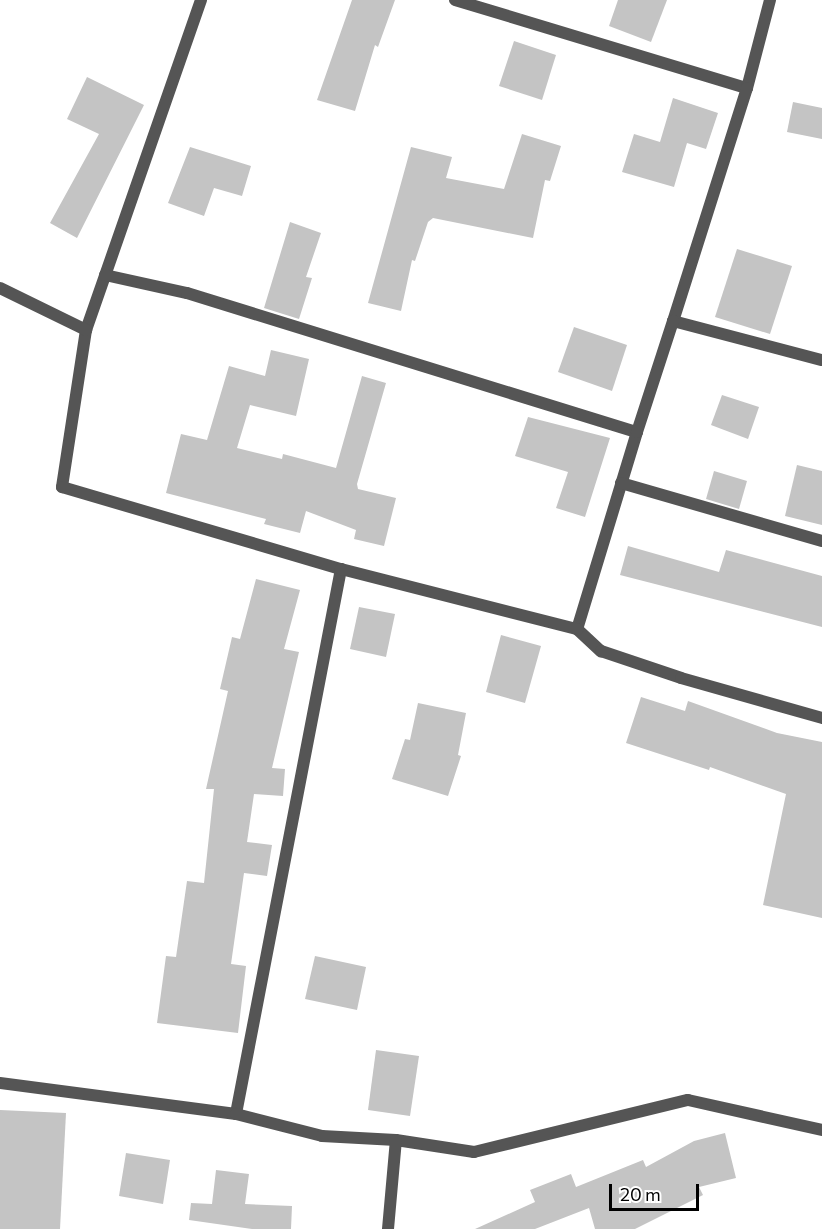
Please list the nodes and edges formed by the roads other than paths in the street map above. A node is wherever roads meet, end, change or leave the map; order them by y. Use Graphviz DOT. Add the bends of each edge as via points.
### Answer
graph roads {
  1 [pos="201,0"];
  2 [pos="455,0"];
  3 [pos="770,0"];
  4 [pos="747,88"];
  5 [pos="105,275"];
  6 [pos="0,288"];
  7 [pos="673,321"];
  8 [pos="86,330"];
  9 [pos="822,360"];
  10 [pos="637,432"];
  11 [pos="621,483"];
  12 [pos="822,541"];
  13 [pos="341,569"];
  14 [pos="577,629"];
  15 [pos="822,718"];
  16 [pos="0,1083"];
  17 [pos="236,1114"];
  18 [pos="822,1130"];
  19 [pos="396,1140"];
  20 [pos="388,1229"];
  1 -- 5 [label="street"];
  2 -- 4 [label="street"];
  3 -- 4 [label="street"];
  4 -- 7 [label="street"];
  5 -- 8 [label="street"];
  5 -- 10 [label="street" via="187,293"];
  6 -- 8 [label="street"];
  7 -- 9 [label="street"];
  7 -- 10 [label="street"];
  8 -- 13 [label="street" via="62,487"];
  10 -- 11 [label="street"];
  11 -- 12 [label="street"];
  11 -- 14 [label="street"];
  13 -- 14 [label="street"];
  13 -- 17 [label="street"];
  14 -- 15 [label="street" via="601,651"];
  16 -- 17 [label="street"];
  17 -- 19 [label="street" via="322,1136"];
  18 -- 19 [label="street" via="688,1100 474,1152"];
  19 -- 20 [label="street"];
}
